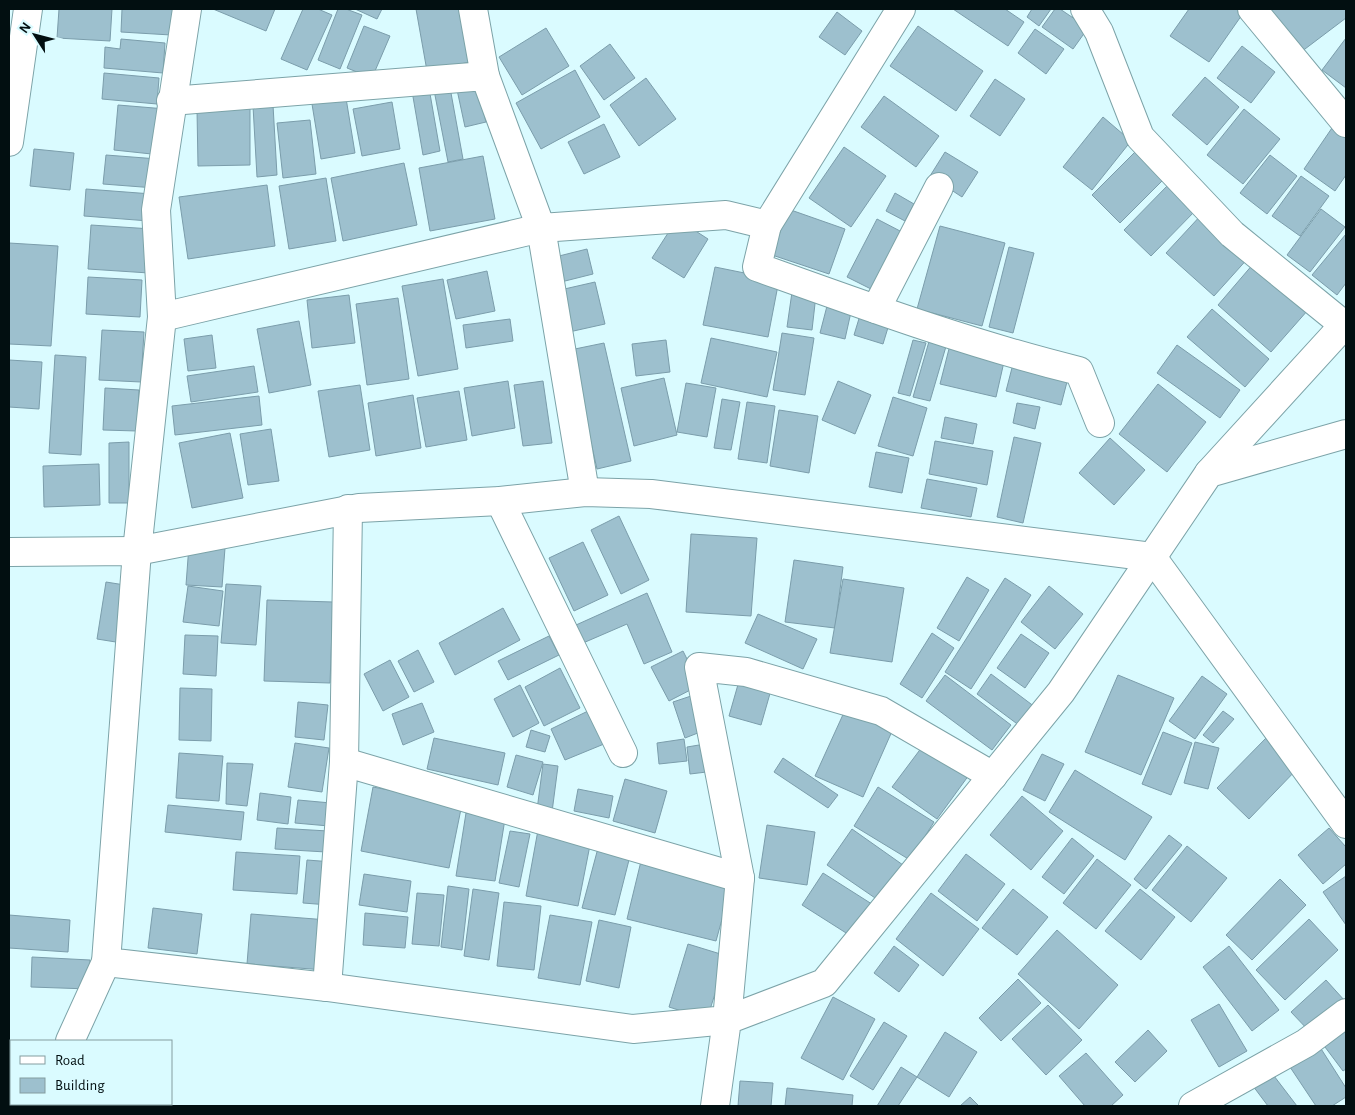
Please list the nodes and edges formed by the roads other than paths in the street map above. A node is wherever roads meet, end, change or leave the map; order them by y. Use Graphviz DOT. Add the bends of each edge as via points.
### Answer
graph roads {
  1 [pos="28,9"];
  2 [pos="187,9"];
  3 [pos="473,9"];
  4 [pos="901,9"];
  5 [pos="1085,9"];
  6 [pos="1252,9"];
  7 [pos="485,76"];
  8 [pos="171,101"];
  9 [pos="1346,123"];
  10 [pos="9,142"];
  11 [pos="940,187"];
  12 [pos="767,225"];
  13 [pos="541,228"];
  14 [pos="876,309"];
  15 [pos="162,317"];
  16 [pos="1345,325"];
  17 [pos="1100,423"];
  18 [pos="1346,434"];
  19 [pos="1209,473"];
  20 [pos="585,492"];
  21 [pos="500,501"];
  22 [pos="348,509"];
  23 [pos="137,551"];
  24 [pos="9,552"];
  25 [pos="1152,558"];
  26 [pos="623,753"];
  27 [pos="344,762"];
  28 [pos="993,776"];
  29 [pos="1346,824"];
  30 [pos="740,878"];
  31 [pos="106,962"];
  32 [pos="328,987"];
  33 [pos="1346,1013"];
  34 [pos="727,1020"];
  35 [pos="70,1040"];
  36 [pos="715,1106"];
  37 [pos="1193,1106"];
  1 -- 10 [label="street"];
  2 -- 8 [label="street"];
  3 -- 7 [label="street"];
  4 -- 12 [label="street"];
  5 -- 16 [label="street" via="1099,32 1140,137 1232,234"];
  6 -- 9 [label="street"];
  7 -- 8 [label="street"];
  7 -- 13 [label="street"];
  8 -- 15 [label="street" via="156,210"];
  11 -- 14 [label="street"];
  12 -- 13 [label="street" via="726,215"];
  12 -- 14 [label="street" via="758,267"];
  13 -- 15 [label="street"];
  13 -- 20 [label="street"];
  14 -- 17 [label="street" via="1030,359 1078,371"];
  15 -- 23 [label="street"];
  16 -- 19 [label="street"];
  18 -- 19 [label="street"];
  19 -- 25 [label="street"];
  20 -- 21 [label="street"];
  20 -- 25 [label="street" via="651,494"];
  21 -- 22 [label="street"];
  21 -- 26 [label="street"];
  22 -- 23 [label="street"];
  22 -- 27 [label="street"];
  23 -- 24 [label="street"];
  23 -- 31 [label="street"];
  25 -- 28 [label="street" via="1062,692"];
  25 -- 29 [label="street"];
  27 -- 30 [label="street"];
  27 -- 32 [label="street"];
  28 -- 30 [label="street" via="881,711 746,672 699,667"];
  28 -- 34 [label="street" via="824,983"];
  30 -- 34 [label="street"];
  31 -- 32 [label="street"];
  31 -- 35 [label="street"];
  32 -- 34 [label="street" via="633,1029"];
  33 -- 37 [label="street" via="1306,1043"];
  34 -- 36 [label="street"];
}
